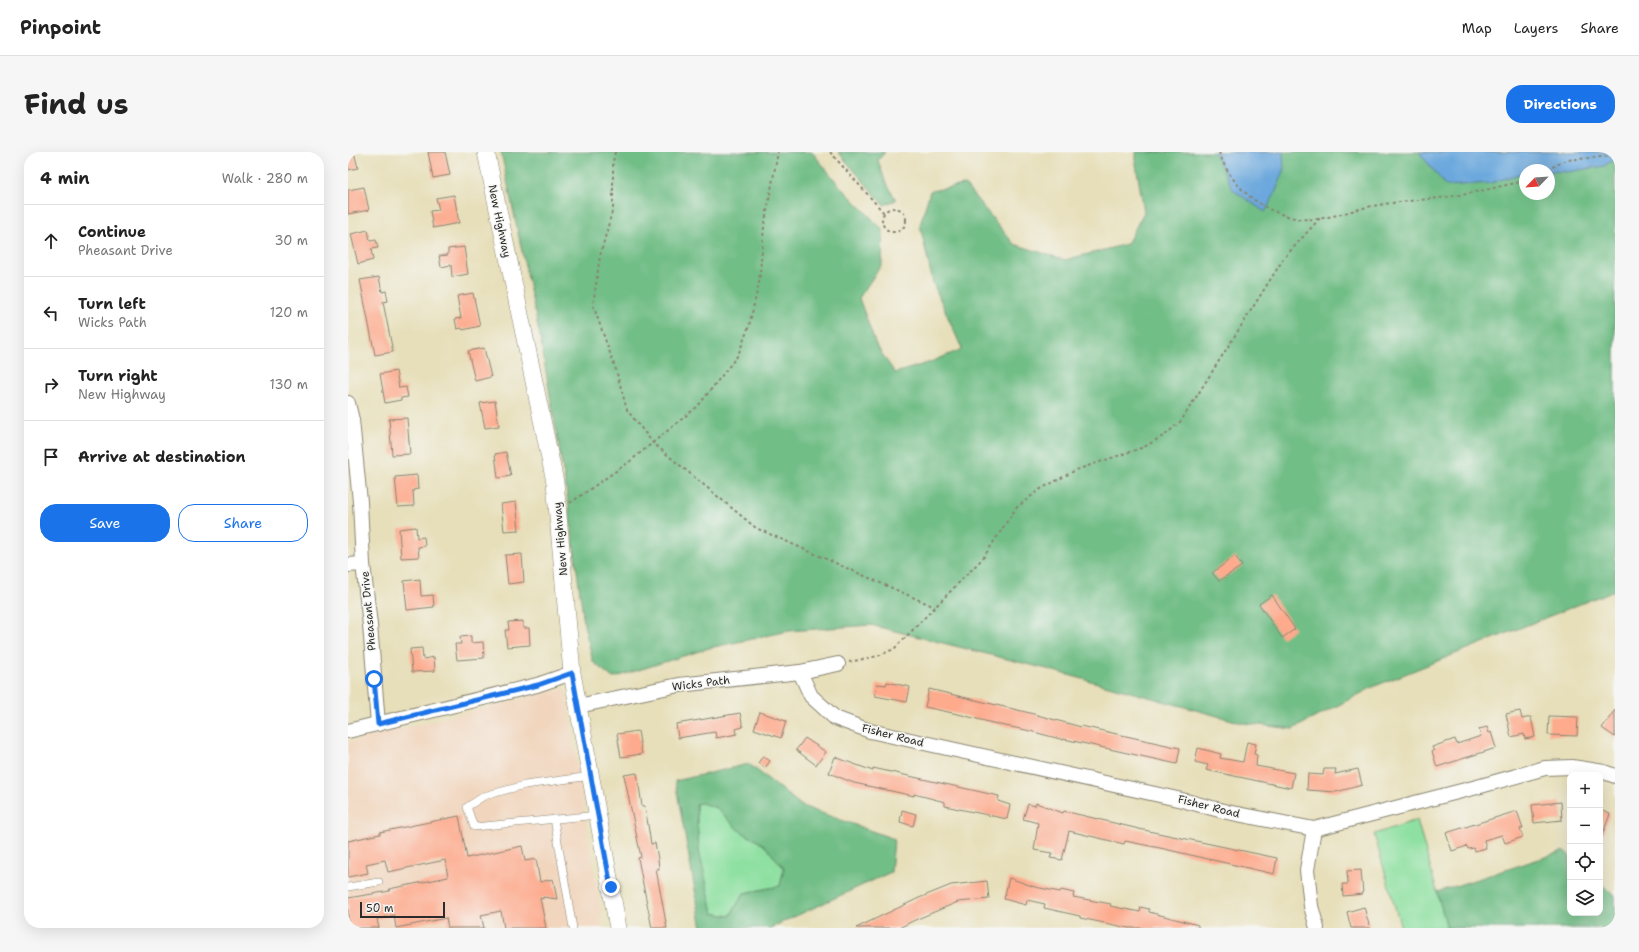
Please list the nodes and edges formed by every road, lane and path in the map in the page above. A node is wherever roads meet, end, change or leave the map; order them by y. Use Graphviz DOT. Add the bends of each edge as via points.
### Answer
graph roads {
  1 [pos="486,152"];
  2 [pos="615,152"];
  3 [pos="778,152"];
  4 [pos="830,152"];
  5 [pos="1219,152"];
  6 [pos="1615,156"];
  7 [pos="1555,166"];
  8 [pos="1519,182"];
  9 [pos="884,213"];
  10 [pos="1320,218"];
  11 [pos="348,403"];
  12 [pos="653,443"];
  13 [pos="558,511"];
  14 [pos="363,564"];
  15 [pos="348,565"];
  16 [pos="935,608"];
  17 [pos="838,664"];
  18 [pos="800,672"];
  19 [pos="572,673"];
  20 [pos="578,706"];
  21 [pos="378,724"];
  22 [pos="348,731"];
  23 [pos="591,776"];
  24 [pos="1615,776"];
  25 [pos="598,815"];
  26 [pos="554,819"];
  27 [pos="1314,830"];
  28 [pos="379,882"];
  29 [pos="348,887"];
  30 [pos="573,928"];
  31 [pos="618,928"];
  32 [pos="1317,928"];
  1 -- 13 [label="street, New Highway" via="555,482"];
  2 -- 12 [label="path" via="613,208 600,256 593,305 627,410"];
  3 -- 12 [label="path" via="764,227 759,283 738,355 698,406"];
  4 -- 9 [label="path"];
  5 -- 10 [label="path" via="1234,181 1256,203 1287,217"];
  6 -- 7 [label="path" via="1566,160"];
  8 -- 10 [label="path" via="1465,194 1373,206"];
  9 -- 9 [label="path" via="882,220 887,230 898,231 904,226 905,214 899,209 891,208"];
  10 -- 16 [label="path" via="1284,258 1181,421 1165,435 1144,447 1076,470 1016,508 983,558"];
  11 -- 14 [label="street, Pheasant Drive" via="352,420"];
  12 -- 13 [label="path" via="630,462"];
  12 -- 16 [label="path" via="756,528"];
  13 -- 19 [label="street, New Highway"];
  14 -- 15 [label="street"];
  14 -- 21 [label="street, Pheasant Drive"];
  16 -- 17 [label="path" via="894,649 878,656"];
  17 -- 18 [label="street, Wicks Path"];
  18 -- 20 [label="street, Wicks Path" via="679,685"];
  18 -- 27 [label="street, Fisher Road" via="811,696 835,718 870,731"];
  19 -- 20 [label="street, New Highway"];
  19 -- 21 [label="street" via="538,685"];
  20 -- 23 [label="street, New Highway"];
  21 -- 22 [label="street"];
  23 -- 25 [label="street, New Highway"];
  23 -- 26 [label="lane" via="525,785 484,796 467,807 474,828"];
  24 -- 27 [label="street, Fisher Road" via="1572,767 1545,768"];
  25 -- 26 [label="lane"];
  25 -- 31 [label="street, New Highway"];
  26 -- 30 [label="lane"];
  27 -- 32 [label="street" via="1307,870 1310,906"];
  28 -- 29 [label="lane"];
}
